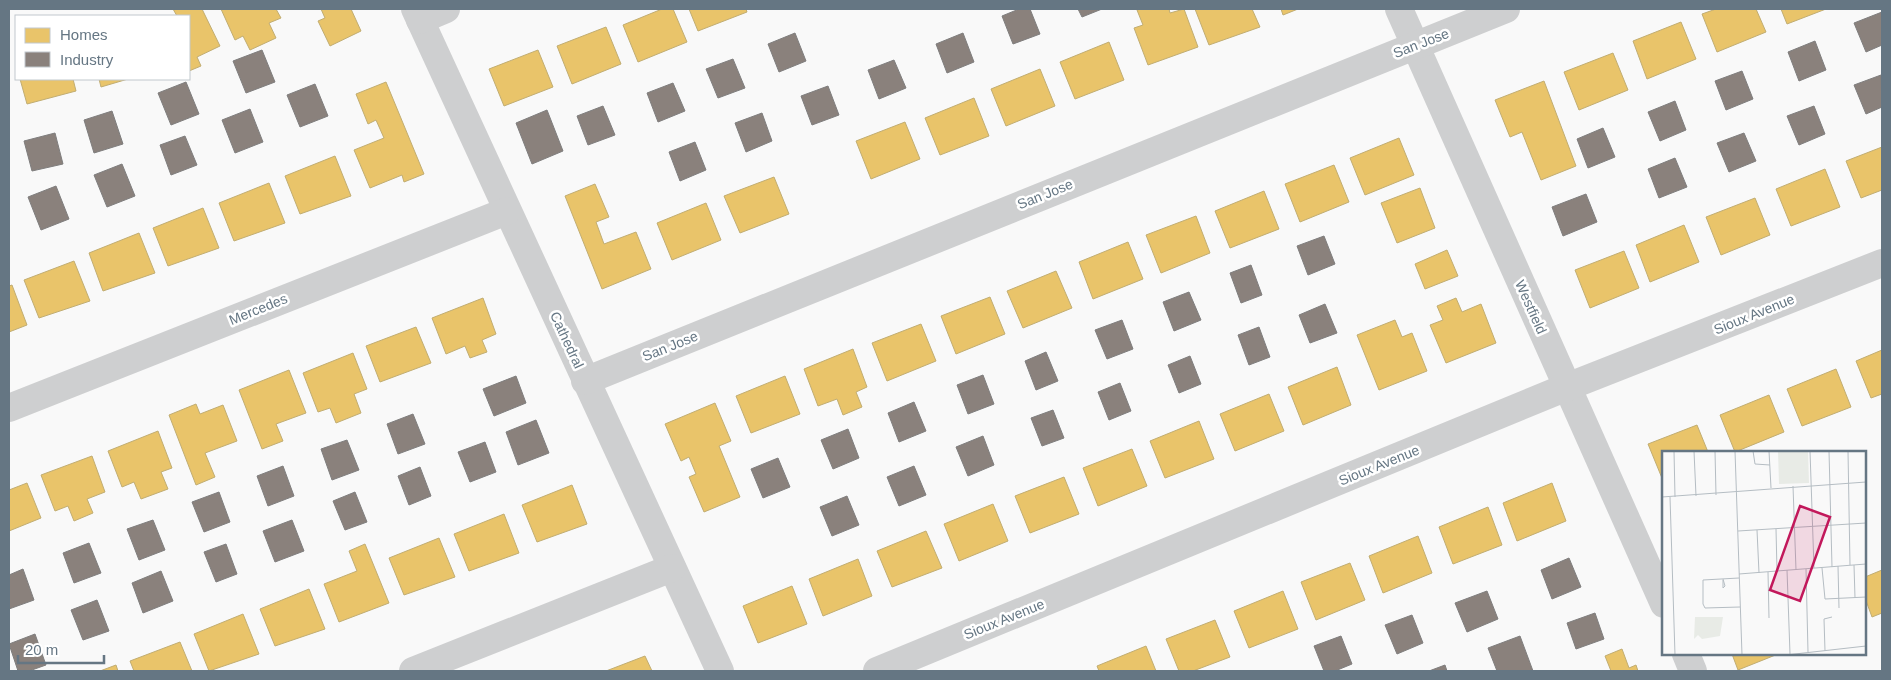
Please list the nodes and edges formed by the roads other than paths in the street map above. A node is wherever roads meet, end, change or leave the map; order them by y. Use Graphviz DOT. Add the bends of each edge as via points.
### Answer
graph roads {
  1 [pos="446,9"];
  2 [pos="1399,9"];
  3 [pos="1506,9"];
  4 [pos="417,14"];
  5 [pos="1415,45"];
  6 [pos="507,211"];
  7 [pos="1882,263"];
  8 [pos="585,381"];
  9 [pos="1567,388"];
  10 [pos="9,408"];
  11 [pos="672,568"];
  12 [pos="1662,600"];
  13 [pos="1686,655"];
  14 [pos="413,671"];
  15 [pos="720,671"];
  16 [pos="877,671"];
  17 [pos="1694,671"];
  1 -- 4 [label="street"];
  2 -- 5 [label="street, Westfield"];
  3 -- 5 [label="street, San Jose"];
  4 -- 6 [label="street, Cathedral"];
  5 -- 8 [label="street, San Jose"];
  5 -- 9 [label="street, Westfield"];
  6 -- 8 [label="street, Cathedral"];
  6 -- 10 [label="street, Mercedes"];
  7 -- 9 [label="street, Sioux Avenue"];
  8 -- 11 [label="street, Cathedral"];
  9 -- 12 [label="street, Westfield"];
  9 -- 16 [label="street, Sioux Avenue"];
  11 -- 14 [label="street"];
  11 -- 15 [label="street, Cathedral"];
  13 -- 17 [label="street"];
}
